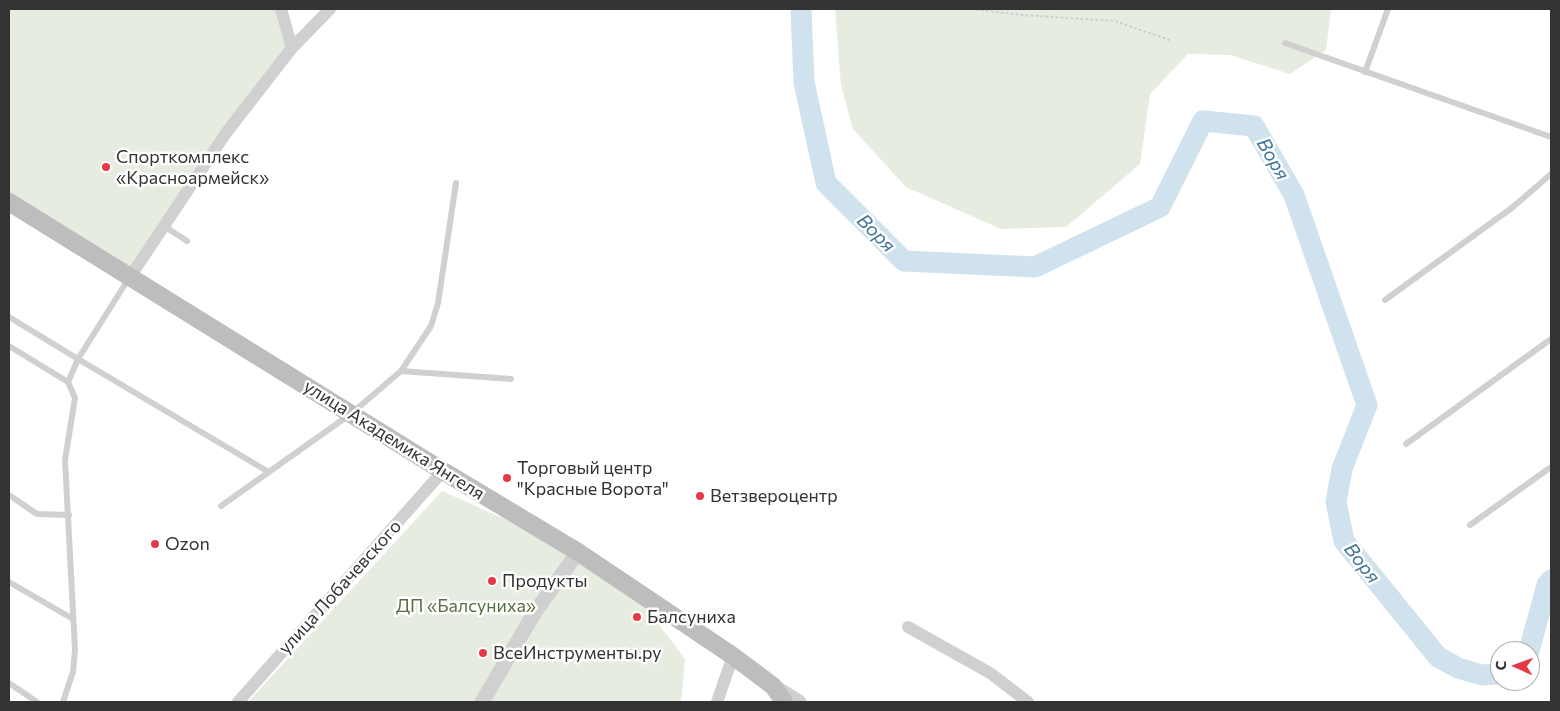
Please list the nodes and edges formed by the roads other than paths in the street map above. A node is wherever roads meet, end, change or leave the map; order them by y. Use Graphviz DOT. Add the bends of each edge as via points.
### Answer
graph roads {
  1 [pos="281,9"];
  2 [pos="330,9"];
  3 [pos="1388,9"];
  4 [pos="1285,43"];
  5 [pos="292,48"];
  6 [pos="1365,72"];
  7 [pos="1551,137"];
  8 [pos="1551,174"];
  9 [pos="456,183"];
  10 [pos="9,202"];
  11 [pos="164,226"];
  12 [pos="187,241"];
  13 [pos="130,276"];
  14 [pos="1385,300"];
  15 [pos="9,317"];
  16 [pos="1551,339"];
  17 [pos="9,346"];
  18 [pos="78,359"];
  19 [pos="401,371"];
  20 [pos="511,379"];
  21 [pos="68,382"];
  22 [pos="352,413"];
  23 [pos="1406,444"];
  24 [pos="1551,467"];
  25 [pos="266,471"];
  26 [pos="443,471"];
  27 [pos="9,495"];
  28 [pos="221,506"];
  29 [pos="69,515"];
  30 [pos="1470,525"];
  31 [pos="578,552"];
  32 [pos="9,582"];
  33 [pos="73,619"];
  34 [pos="908,628"];
  35 [pos="732,656"];
  36 [pos="9,683"];
  37 [pos="774,686"];
  38 [pos="37,702"];
  39 [pos="63,702"];
  40 [pos="238,702"];
  41 [pos="482,702"];
  42 [pos="717,702"];
  43 [pos="784,702"];
  44 [pos="799,702"];
  45 [pos="1028,702"];
  1 -- 5 [label="street"];
  2 -- 5 [label="street"];
  3 -- 6 [label="lane"];
  4 -- 6 [label="lane"];
  5 -- 11 [label="street" via="226,133"];
  6 -- 7 [label="lane"];
  8 -- 14 [label="lane" via="1513,207"];
  9 -- 19 [label="lane" via="438,303 431,326"];
  10 -- 13 [label="main road, улица Академика Янгеля"];
  11 -- 12 [label="lane"];
  11 -- 13 [label="street"];
  13 -- 18 [label="lane"];
  13 -- 22 [label="main road, улица Академика Янгеля"];
  15 -- 18 [label="lane"];
  16 -- 23 [label="lane"];
  17 -- 21 [label="lane"];
  18 -- 21 [label="lane"];
  18 -- 25 [label="lane"];
  19 -- 20 [label="lane"];
  19 -- 22 [label="lane"];
  21 -- 29 [label="lane" via="75,398 65,460"];
  22 -- 25 [label="lane"];
  22 -- 26 [label="main road, улица Академика Янгеля"];
  24 -- 30 [label="lane"];
  25 -- 28 [label="lane"];
  26 -- 31 [label="main road, улица Академика Янгеля"];
  26 -- 40 [label="street, улица Лобачевского"];
  27 -- 29 [label="lane" via="37,514"];
  29 -- 33 [label="lane"];
  31 -- 35 [label="main road, улица Академика Янгеля"];
  31 -- 41 [label="street" via="535,612"];
  32 -- 33 [label="lane"];
  33 -- 39 [label="lane" via="73,672"];
  34 -- 45 [label="street" via="990,673"];
  35 -- 37 [label="main road, улица Академика Янгеля"];
  35 -- 42 [label="street"];
  36 -- 38 [label="lane"];
  37 -- 43 [label="main road"];
  37 -- 44 [label="street"];
}
